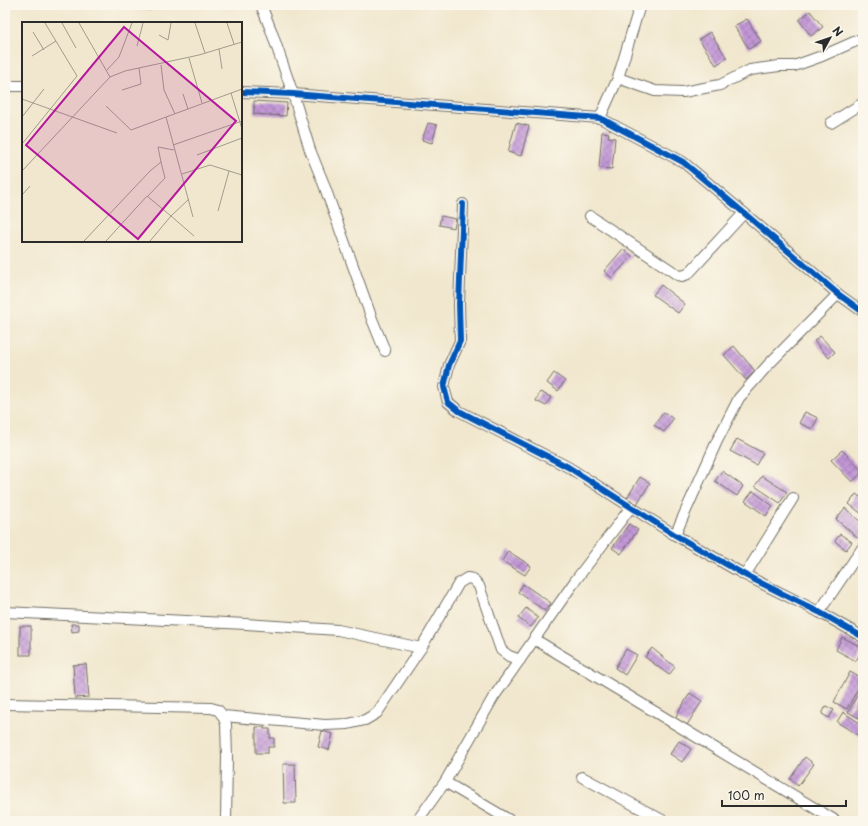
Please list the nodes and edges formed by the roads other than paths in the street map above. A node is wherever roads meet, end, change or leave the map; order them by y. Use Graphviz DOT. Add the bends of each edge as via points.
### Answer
graph roads {
  1 [pos="261,5"];
  2 [pos="640,5"];
  3 [pos="863,38"];
  4 [pos="618,78"];
  5 [pos="5,86"];
  6 [pos="22,86"];
  7 [pos="242,92"];
  8 [pos="293,94"];
  9 [pos="863,103"];
  10 [pos="600,118"];
  11 [pos="831,123"];
  12 [pos="463,204"];
  13 [pos="744,213"];
  14 [pos="590,216"];
  15 [pos="838,294"];
  16 [pos="863,312"];
  17 [pos="385,351"];
  18 [pos="794,498"];
  19 [pos="631,507"];
  20 [pos="674,535"];
  21 [pos="863,547"];
  22 [pos="745,575"];
  23 [pos="5,612"];
  24 [pos="819,612"];
  25 [pos="863,637"];
  26 [pos="534,639"];
  27 [pos="421,648"];
  28 [pos="520,660"];
  29 [pos="5,704"];
  30 [pos="224,716"];
  31 [pos="582,777"];
  32 [pos="445,782"];
  33 [pos="226,821"];
  34 [pos="417,821"];
  35 [pos="511,821"];
  36 [pos="664,821"];
  37 [pos="836,821"];
  1 -- 8 [label="street"];
  2 -- 4 [label="street"];
  3 -- 4 [label="street" via="794,66 750,70 720,85 683,92 655,91"];
  4 -- 10 [label="street"];
  5 -- 6 [label="street"];
  7 -- 8 [label="street"];
  8 -- 10 [label="street"];
  8 -- 17 [label="street" via="310,150"];
  9 -- 11 [label="street"];
  10 -- 13 [label="street" via="683,162"];
  12 -- 19 [label="street" via="460,341 449,365 444,387 448,402 459,411 568,467"];
  13 -- 14 [label="street" via="688,274 682,276"];
  13 -- 15 [label="street"];
  15 -- 16 [label="street"];
  15 -- 20 [label="street" via="768,365 740,398 717,441"];
  18 -- 22 [label="street"];
  19 -- 20 [label="street"];
  19 -- 26 [label="street" via="574,581"];
  20 -- 22 [label="street"];
  21 -- 24 [label="street"];
  22 -- 24 [label="street"];
  23 -- 27 [label="street" via="338,630"];
  24 -- 25 [label="street"];
  26 -- 28 [label="street"];
  26 -- 37 [label="street"];
  27 -- 28 [label="street" via="459,583 467,578 473,578 479,586 502,650"];
  27 -- 30 [label="street" via="377,713 366,720 325,725"];
  28 -- 32 [label="street" via="493,698"];
  29 -- 30 [label="street" via="211,708"];
  30 -- 33 [label="street" via="227,758"];
  31 -- 36 [label="street"];
  32 -- 34 [label="street"];
  32 -- 35 [label="street"];
}
